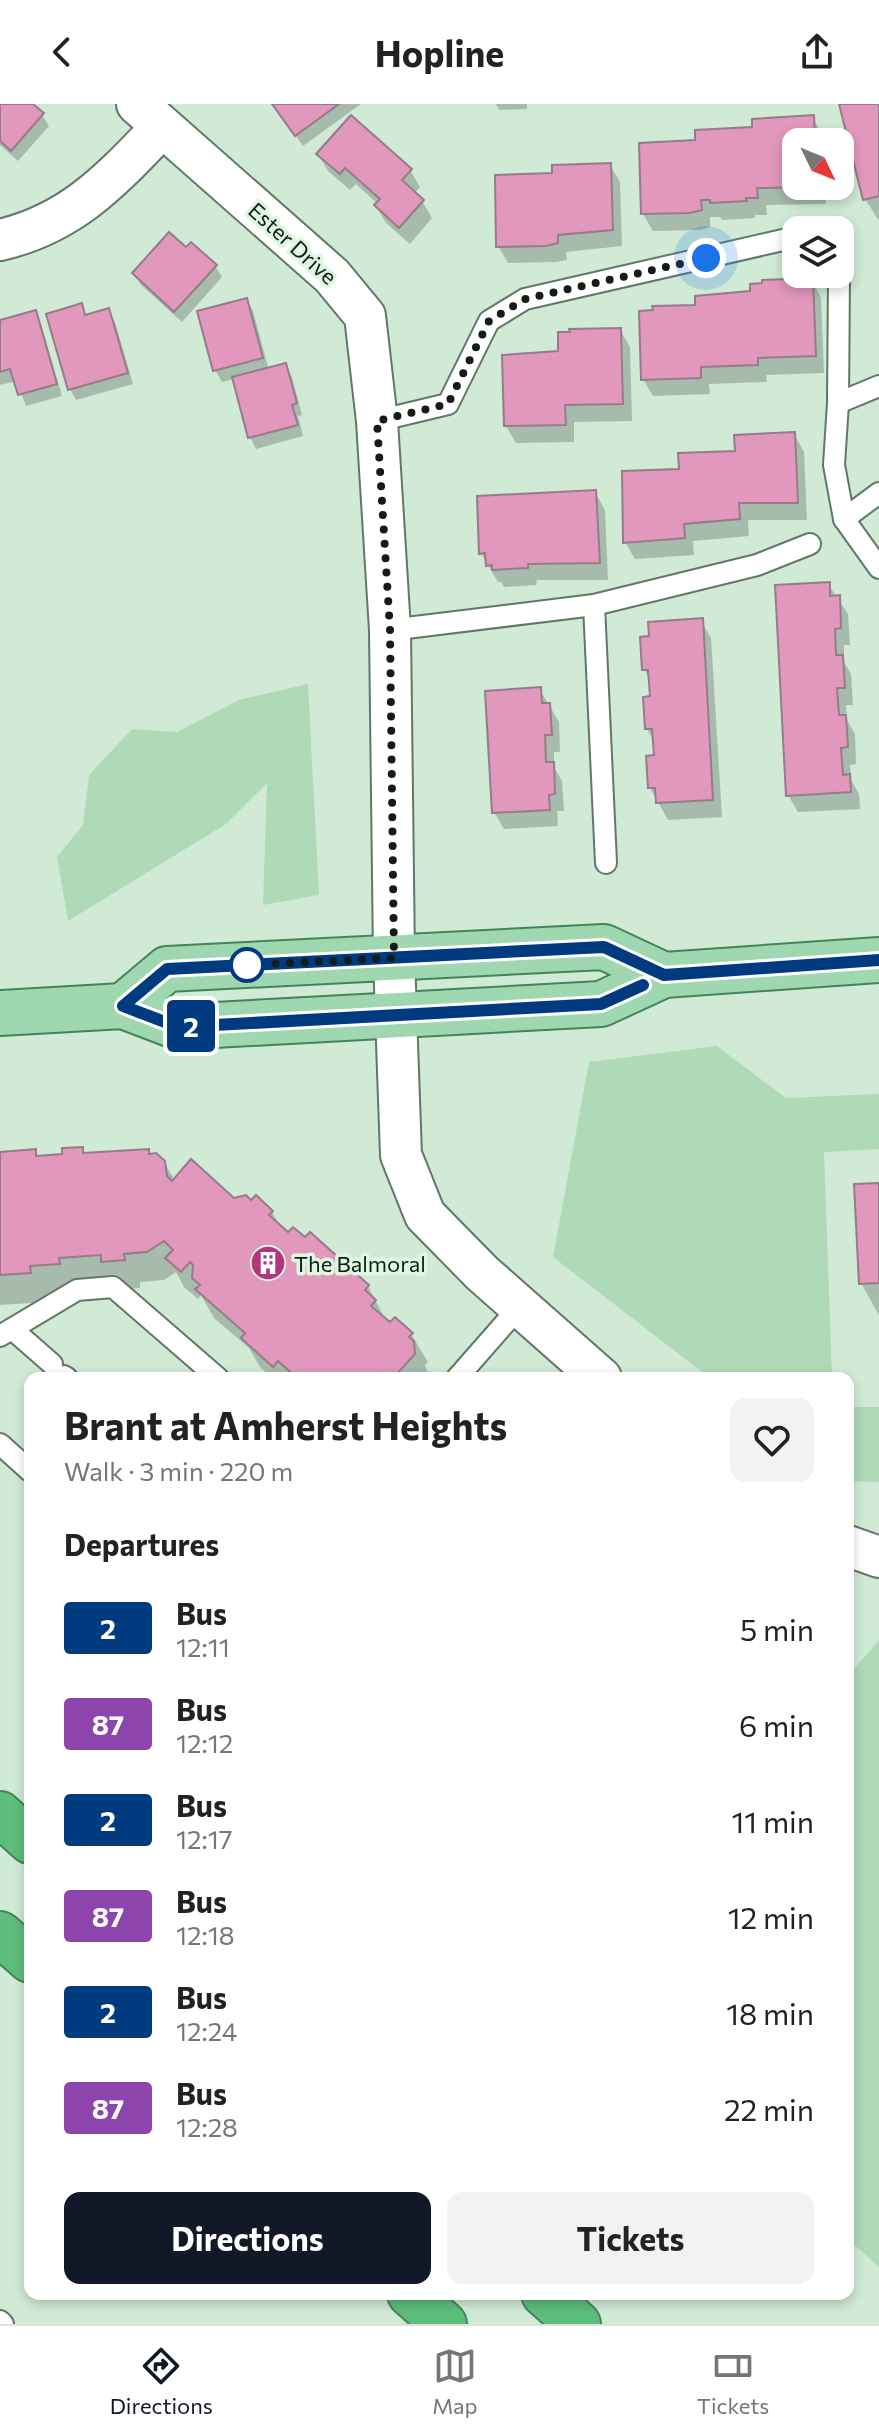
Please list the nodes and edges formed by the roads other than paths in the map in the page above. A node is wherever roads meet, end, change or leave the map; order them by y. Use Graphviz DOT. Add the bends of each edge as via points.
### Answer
graph roads {
  1 [pos="149,116"];
  2 [pos="0,240"];
  3 [pos="782,240"];
  4 [pos="839,288"];
  5 [pos="879,386"];
  6 [pos="838,403"];
  7 [pos="377,421"];
  8 [pos="879,493"];
  9 [pos="844,519"];
  10 [pos="810,544"];
  11 [pos="879,568"];
  12 [pos="594,605"];
  13 [pos="390,630"];
  14 [pos="606,863"];
  15 [pos="394,958"];
  16 [pos="879,960"];
  17 [pos="664,975"];
  18 [pos="123,1006"];
  19 [pos="0,1013"];
  20 [pos="396,1014"];
  21 [pos="521,1305"];
  22 [pos="6,1332"];
  23 [pos="60,1372"];
  24 [pos="211,1372"];
  25 [pos="462,1372"];
  26 [pos="594,1372"];
  27 [pos="0,1444"];
  28 [pos="24,1466"];
  29 [pos="854,1548"];
  30 [pos="879,1557"];
  31 [pos="0,1814"];
  32 [pos="24,1836"];
  33 [pos="0,1934"];
  34 [pos="24,1955"];
  35 [pos="417,2300"];
  36 [pos="551,2300"];
  37 [pos="444,2324"];
  38 [pos="578,2324"];
  1 -- 2 [label="street" via="116,175 70,213"];
  1 -- 7 [label="street, Ester Drive" via="332,276 365,316"];
  3 -- 7 [label="lane" via="525,299 489,321 448,404"];
  4 -- 6 [label="lane"];
  5 -- 6 [label="lane"];
  6 -- 9 [label="lane" via="834,465"];
  7 -- 13 [label="street, Ester Drive"];
  8 -- 9 [label="lane"];
  9 -- 11 [label="lane"];
  10 -- 12 [label="lane" via="757,565"];
  12 -- 13 [label="lane"];
  12 -- 14 [label="lane"];
  13 -- 15 [label="street, Ester Drive"];
  15 -- 17 [label="main road" via="604,947"];
  15 -- 18 [label="main road" via="167,969"];
  15 -- 20 [label="street, Ester Drive"];
  16 -- 17 [label="main road"];
  17 -- 20 [label="main road" via="601,1004"];
  18 -- 19 [label="main road"];
  18 -- 20 [label="main road" via="178,1027"];
  20 -- 21 [label="street, Ester Drive" via="401,1155 425,1215"];
  21 -- 25 [label="lane"];
  21 -- 26 [label="street, Ester Drive"];
  22 -- 23 [label="lane"];
  22 -- 24 [label="lane" via="77,1290 113,1287"];
  27 -- 28 [label="lane"];
  29 -- 30 [label="street"];
  31 -- 32 [label="highway"];
  33 -- 34 [label="highway"];
  35 -- 37 [label="highway"];
  36 -- 38 [label="highway"];
}
